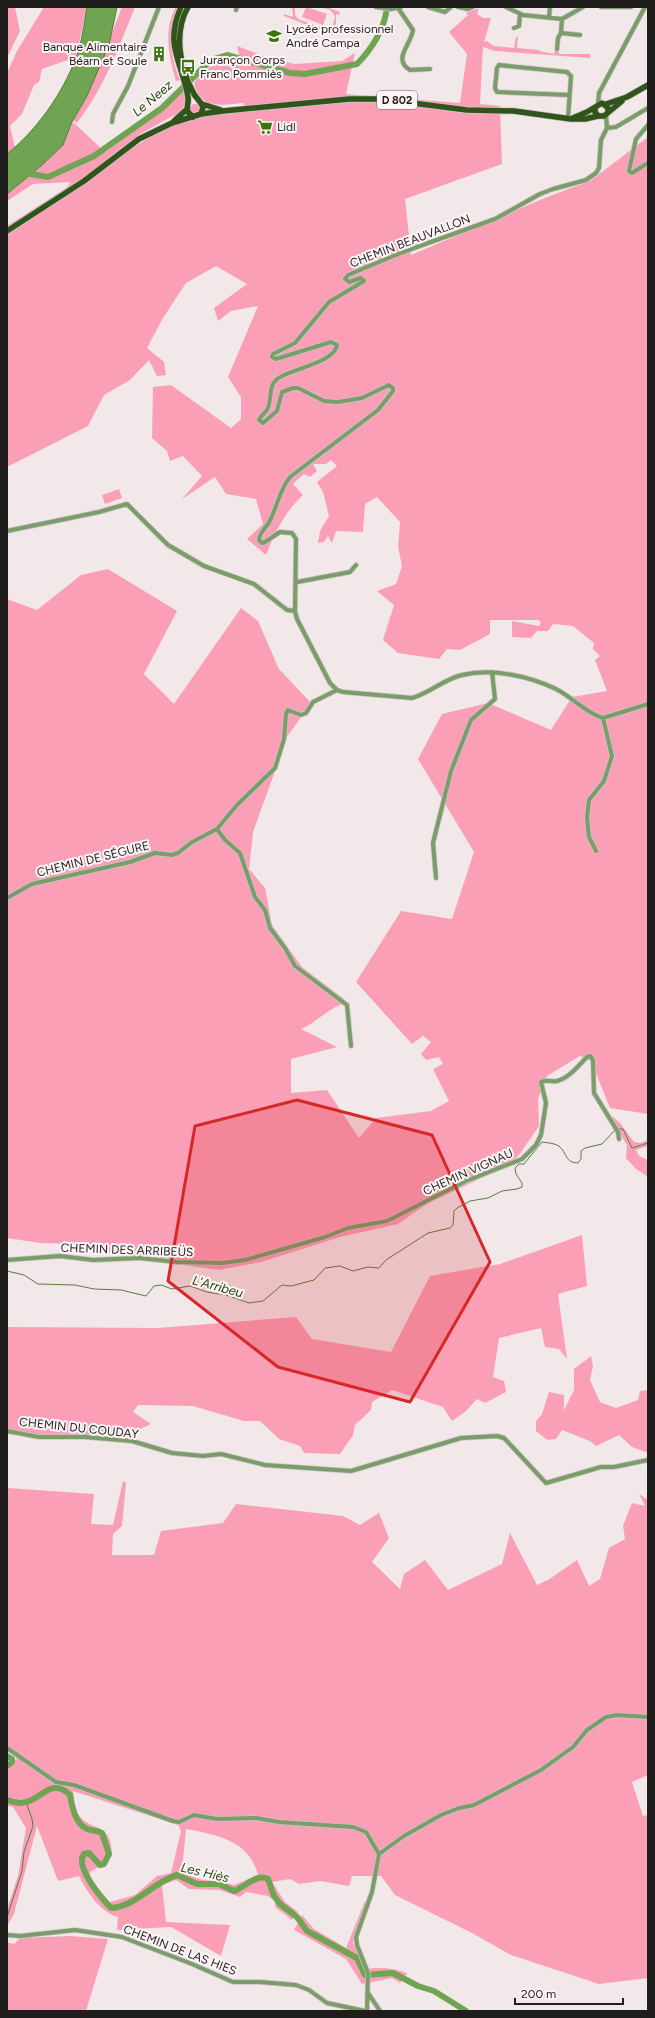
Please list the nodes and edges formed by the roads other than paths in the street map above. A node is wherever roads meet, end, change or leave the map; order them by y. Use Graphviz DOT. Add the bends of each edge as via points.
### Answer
graph roads {
  1 [pos="159,7"];
  2 [pos="181,7"];
  3 [pos="188,7"];
  4 [pos="376,7"];
  5 [pos="428,7"];
  6 [pos="451,7"];
  7 [pos="458,7"];
  8 [pos="472,7"];
  9 [pos="506,7"];
  10 [pos="550,7"];
  11 [pos="583,7"];
  12 [pos="601,7"];
  13 [pos="631,7"];
  14 [pos="645,7"];
  15 [pos="400,8"];
  16 [pos="520,14"];
  17 [pos="549,18"];
  18 [pos="562,19"];
  19 [pos="514,28"];
  20 [pos="561,33"];
  21 [pos="580,35"];
  22 [pos="556,48"];
  23 [pos="430,69"];
  24 [pos="185,79"];
  25 [pos="648,85"];
  26 [pos="189,89"];
  27 [pos="569,95"];
  28 [pos="627,97"];
  29 [pos="200,103"];
  30 [pos="600,105"];
  31 [pos="188,107"];
  32 [pos="648,108"];
  33 [pos="223,111"];
  34 [pos="201,114"];
  35 [pos="603,115"];
  36 [pos="193,117"];
  37 [pos="569,119"];
  38 [pos="112,122"];
  39 [pos="172,123"];
  40 [pos="648,125"];
  41 [pos="607,126"];
  42 [pos="648,163"];
  43 [pos="7,231"];
  44 [pos="7,531"];
  45 [pos="356,565"];
  46 [pos="297,582"];
  47 [pos="295,611"];
  48 [pos="492,672"];
  49 [pos="337,690"];
  50 [pos="648,704"];
  51 [pos="603,718"];
  52 [pos="217,830"];
  53 [pos="596,851"];
  54 [pos="436,878"];
  55 [pos="7,898"];
  56 [pos="350,1046"];
  57 [pos="619,1139"];
  58 [pos="7,1260"];
  59 [pos="245,1260"];
  60 [pos="7,1431"];
  61 [pos="648,1460"];
  62 [pos="648,1717"];
  63 [pos="7,1748"];
  64 [pos="379,1854"];
  65 [pos="7,1935"];
  66 [pos="368,1992"];
  67 [pos="366,2011"];
  68 [pos="380,2011"];
  1 -- 38 [label="street" via="128,86 113,114"];
  2 -- 24 [label="main road" via="176,23 174,50"];
  3 -- 24 [label="main road" via="179,35"];
  4 -- 15 [label="street"];
  5 -- 6 [label="street" via="445,12"];
  7 -- 8 [label="street"];
  9 -- 16 [label="street"];
  10 -- 17 [label="street"];
  11 -- 18 [label="street"];
  12 -- 13 [label="street"];
  14 -- 30 [label="street" via="599,93"];
  15 -- 23 [label="street" via="413,30 402,57 403,65 410,70"];
  16 -- 17 [label="street"];
  16 -- 19 [label="street" via="519,26"];
  17 -- 18 [label="street"];
  18 -- 20 [label="street"];
  20 -- 21 [label="street"];
  20 -- 22 [label="street"];
  24 -- 26 [label="main road"];
  25 -- 28 [label="main road, D 802"];
  26 -- 29 [label="main road"];
  26 -- 31 [label="main road"];
  27 -- 27 [label="street" via="571,76 567,72 498,65 496,68 496,92"];
  27 -- 37 [label="street"];
  28 -- 30 [label="main road, D 802"];
  28 -- 35 [label="main road, D 802"];
  29 -- 31 [label="main road" via="195,101"];
  29 -- 33 [label="main road, D 802"];
  29 -- 34 [label="main road" via="203,111"];
  30 -- 35 [label="main road"];
  30 -- 35 [label="main road" via="595,112"];
  30 -- 37 [label="main road, D 802"];
  31 -- 36 [label="main road"];
  31 -- 39 [label="main road"];
  32 -- 41 [label="street" via="616,127"];
  33 -- 34 [label="main road, D 802"];
  33 -- 37 [label="main road, D 802" via="349,99 381,99 467,110 514,111"];
  34 -- 36 [label="main road"];
  35 -- 37 [label="main road, D 802"];
  35 -- 41 [label="street"];
  36 -- 39 [label="main road"];
  39 -- 43 [label="main road" via="139,139 84,181"];
  40 -- 42 [label="street" via="636,139 629,171 632,173"];
  41 -- 46 [label="street, CHEMIN BEAUVALLON" via="601,140 599,168 592,177 546,192 495,219 348,275 345,279 349,282 361,278 364,281 329,302 295,343 273,354 272,357 276,359 331,342 337,345 335,350 322,360 311,366 294,369 277,379 270,392 267,409 259,420 263,423 277,411 282,392 293,388 324,401 338,402 362,398 389,385 393,388 392,395 378,410 290,477 285,484 259,540 262,543 280,532 294,535"];
  44 -- 47 [label="street" via="127,504 168,545 204,566 254,584 287,610"];
  45 -- 46 [label="street" via="350,572"];
  46 -- 47 [label="street, CHEMIN BEAUVALLON"];
  47 -- 49 [label="street" via="330,683"];
  48 -- 49 [label="street" via="460,675 412,698"];
  48 -- 51 [label="street" via="509,673 556,689"];
  48 -- 54 [label="street" via="495,698 471,720 451,771 433,843"];
  49 -- 52 [label="street, CHEMIN DE SÉGURE" via="313,702 306,713 301,715 288,710 284,739 275,768"];
  50 -- 51 [label="street"];
  51 -- 53 [label="street" via="612,756 604,781 589,800 589,837"];
  52 -- 55 [label="street, CHEMIN DE SÉGURE" via="172,855 155,853 130,862 32,884"];
  52 -- 56 [label="street" via="240,853 255,897 265,910 270,928 295,966 347,1005"];
  57 -- 59 [label="street, CHEMIN VIGNAU" via="618,1132 594,1093 593,1060 590,1056 565,1078 541,1082 546,1103 542,1135 522,1159 466,1182 387,1221 348,1228 325,1238"];
  58 -- 59 [label="street, CHEMIN DES ARRIBEÜS" via="60,1256 93,1260 140,1258 222,1263"];
  60 -- 61 [label="street, CHEMIN DU COUDAY" via="39,1436 132,1441 172,1453 203,1456 221,1454 264,1465 351,1471 461,1438 497,1436 504,1438 546,1483 602,1467"];
  62 -- 64 [label="street" via="606,1717 586,1730 573,1747 540,1770 474,1805 441,1815"];
  63 -- 64 [label="street" via="56,1782 74,1785 173,1821 179,1822 194,1815 217,1819 256,1818 353,1827 366,1832"];
  64 -- 66 [label="street" via="372,1892 356,1937 368,1973"];
  65 -- 67 [label="street, CHEMIN DE LAS HIES" via="75,1930 122,1937 232,1982 296,1985 309,1990 327,2003"];
  66 -- 67 [label="street"];
  66 -- 68 [label="street"];
}
